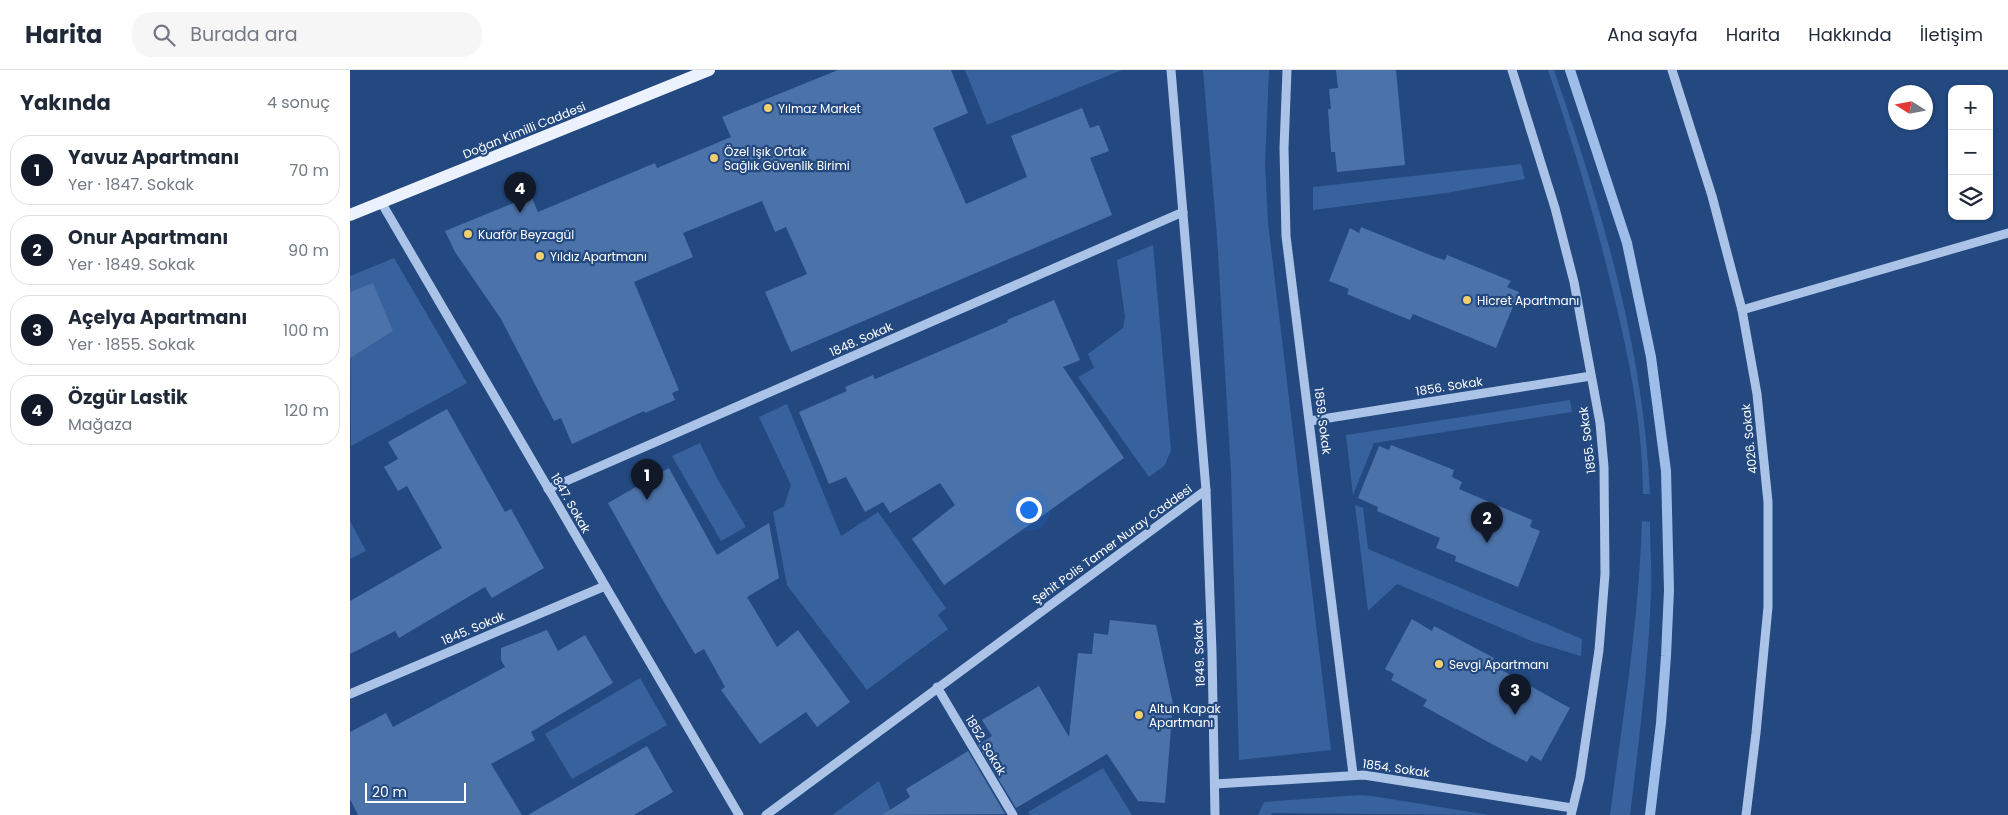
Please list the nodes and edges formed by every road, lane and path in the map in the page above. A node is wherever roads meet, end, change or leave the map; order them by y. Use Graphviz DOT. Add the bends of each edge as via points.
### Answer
graph roads {
  1 [pos="709,70"];
  2 [pos="1171,70"];
  3 [pos="1287,70"];
  4 [pos="1512,70"];
  5 [pos="1672,70"];
  6 [pos="382,202"];
  7 [pos="1183,212"];
  8 [pos="350,216"];
  9 [pos="2008,233"];
  10 [pos="1742,310"];
  11 [pos="1591,376"];
  12 [pos="1310,421"];
  13 [pos="548,489"];
  14 [pos="1206,490"];
  15 [pos="605,586"];
  16 [pos="938,687"];
  17 [pos="350,694"];
  18 [pos="1353,774"];
  19 [pos="1215,784"];
  20 [pos="1572,812"];
  21 [pos="739,815"];
  22 [pos="766,815"];
  23 [pos="1013,815"];
  24 [pos="1215,815"];
  25 [pos="1746,815"];
  1 -- 6 [label="main road, Doğan Kimilli Caddesi"];
  2 -- 7 [label="street, Şehit Polis Tamer Nuray Caddesi"];
  3 -- 12 [label="street, 1859. Sokak" via="1286,236"];
  4 -- 11 [label="street, 1855. Sokak" via="1555,208 1574,282"];
  5 -- 10 [label="street, 4026. Sokak" via="1712,196"];
  6 -- 8 [label="main road, Doğan Kimilli Caddesi"];
  6 -- 13 [label="street, 1847. Sokak"];
  7 -- 13 [label="street, 1848. Sokak"];
  7 -- 14 [label="street, Şehit Polis Tamer Nuray Caddesi"];
  9 -- 10 [label="street"];
  10 -- 25 [label="street, 4026. Sokak" via="1757,394 1768,502 1768,607"];
  11 -- 12 [label="street, 1856. Sokak"];
  11 -- 20 [label="street, 1855. Sokak" via="1604,467 1605,574 1594,686"];
  12 -- 18 [label="street, 1859. Sokak"];
  13 -- 15 [label="street, 1847. Sokak"];
  14 -- 16 [label="street, Şehit Polis Tamer Nuray Caddesi"];
  14 -- 19 [label="street, 1849. Sokak"];
  15 -- 17 [label="street, 1845. Sokak"];
  15 -- 21 [label="street, 1847. Sokak"];
  16 -- 22 [label="street, Şehit Polis Tamer Nuray Caddesi"];
  16 -- 23 [label="street, 1852. Sokak"];
  18 -- 19 [label="street, 1854. Sokak"];
  18 -- 20 [label="street, 1854. Sokak"];
  19 -- 24 [label="street, 1849. Sokak"];
}
